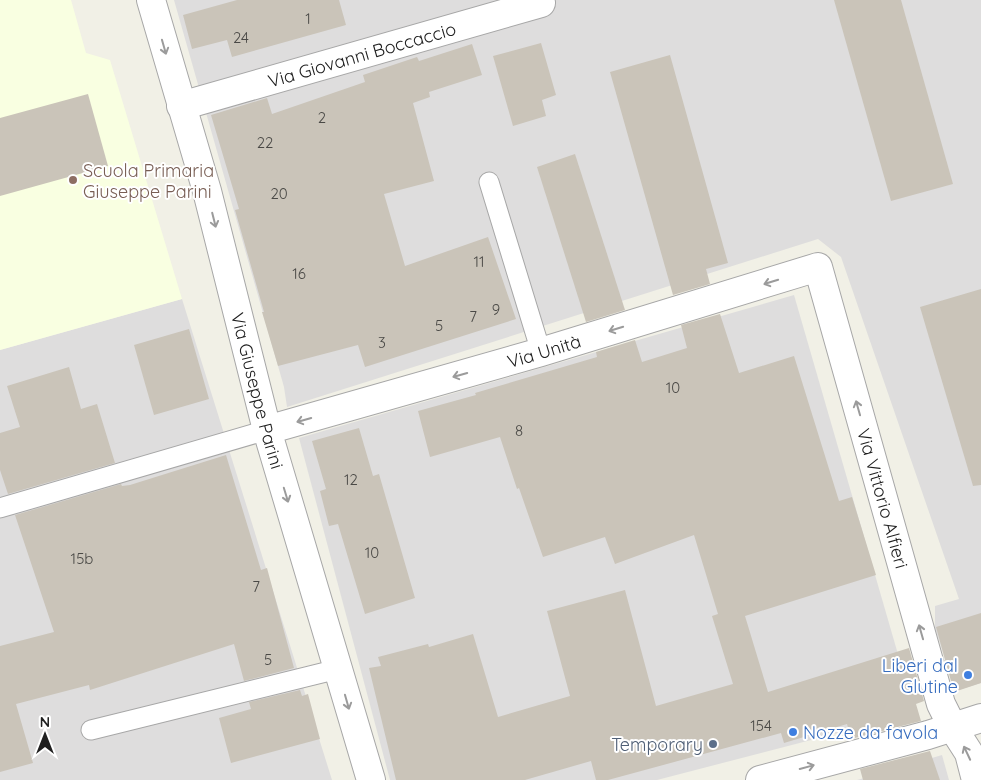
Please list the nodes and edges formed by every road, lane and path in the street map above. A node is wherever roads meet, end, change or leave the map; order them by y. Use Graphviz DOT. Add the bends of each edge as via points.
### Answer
graph roads {
  1 [pos="151,0"];
  2 [pos="541,3"];
  3 [pos="181,106"];
  4 [pos="489,182"];
  5 [pos="818,267"];
  6 [pos="541,352"];
  7 [pos="267,430"];
  8 [pos="0,508"];
  9 [pos="338,669"];
  10 [pos="981,718"];
  11 [pos="953,728"];
  12 [pos="91,730"];
  13 [pos="371,780"];
  14 [pos="760,780"];
  15 [pos="976,780"];
  1 -- 3 [label="street, Via Giuseppe Parini, one-way"];
  2 -- 3 [label="street, Via Giovanni Boccaccio"];
  3 -- 7 [label="street, Via Giuseppe Parini, one-way"];
  4 -- 6 [label="lane"];
  5 -- 6 [label="street, Via Unità, one-way"];
  11 -- 5 [label="street, Via Vittorio Alfieri, one-way" via="941,704"];
  6 -- 7 [label="street, Via Unità, one-way"];
  7 -- 8 [label="lane"];
  7 -- 9 [label="street, Via Giuseppe Parini, one-way"];
  9 -- 12 [label="lane"];
  9 -- 13 [label="street, Via Giuseppe Parini, one-way"];
  10 -- 11 [label="street"];
  14 -- 11 [label="street, one-way"];
  15 -- 11 [label="street, Via Vittorio Alfieri, one-way" via="969,753"];
}
